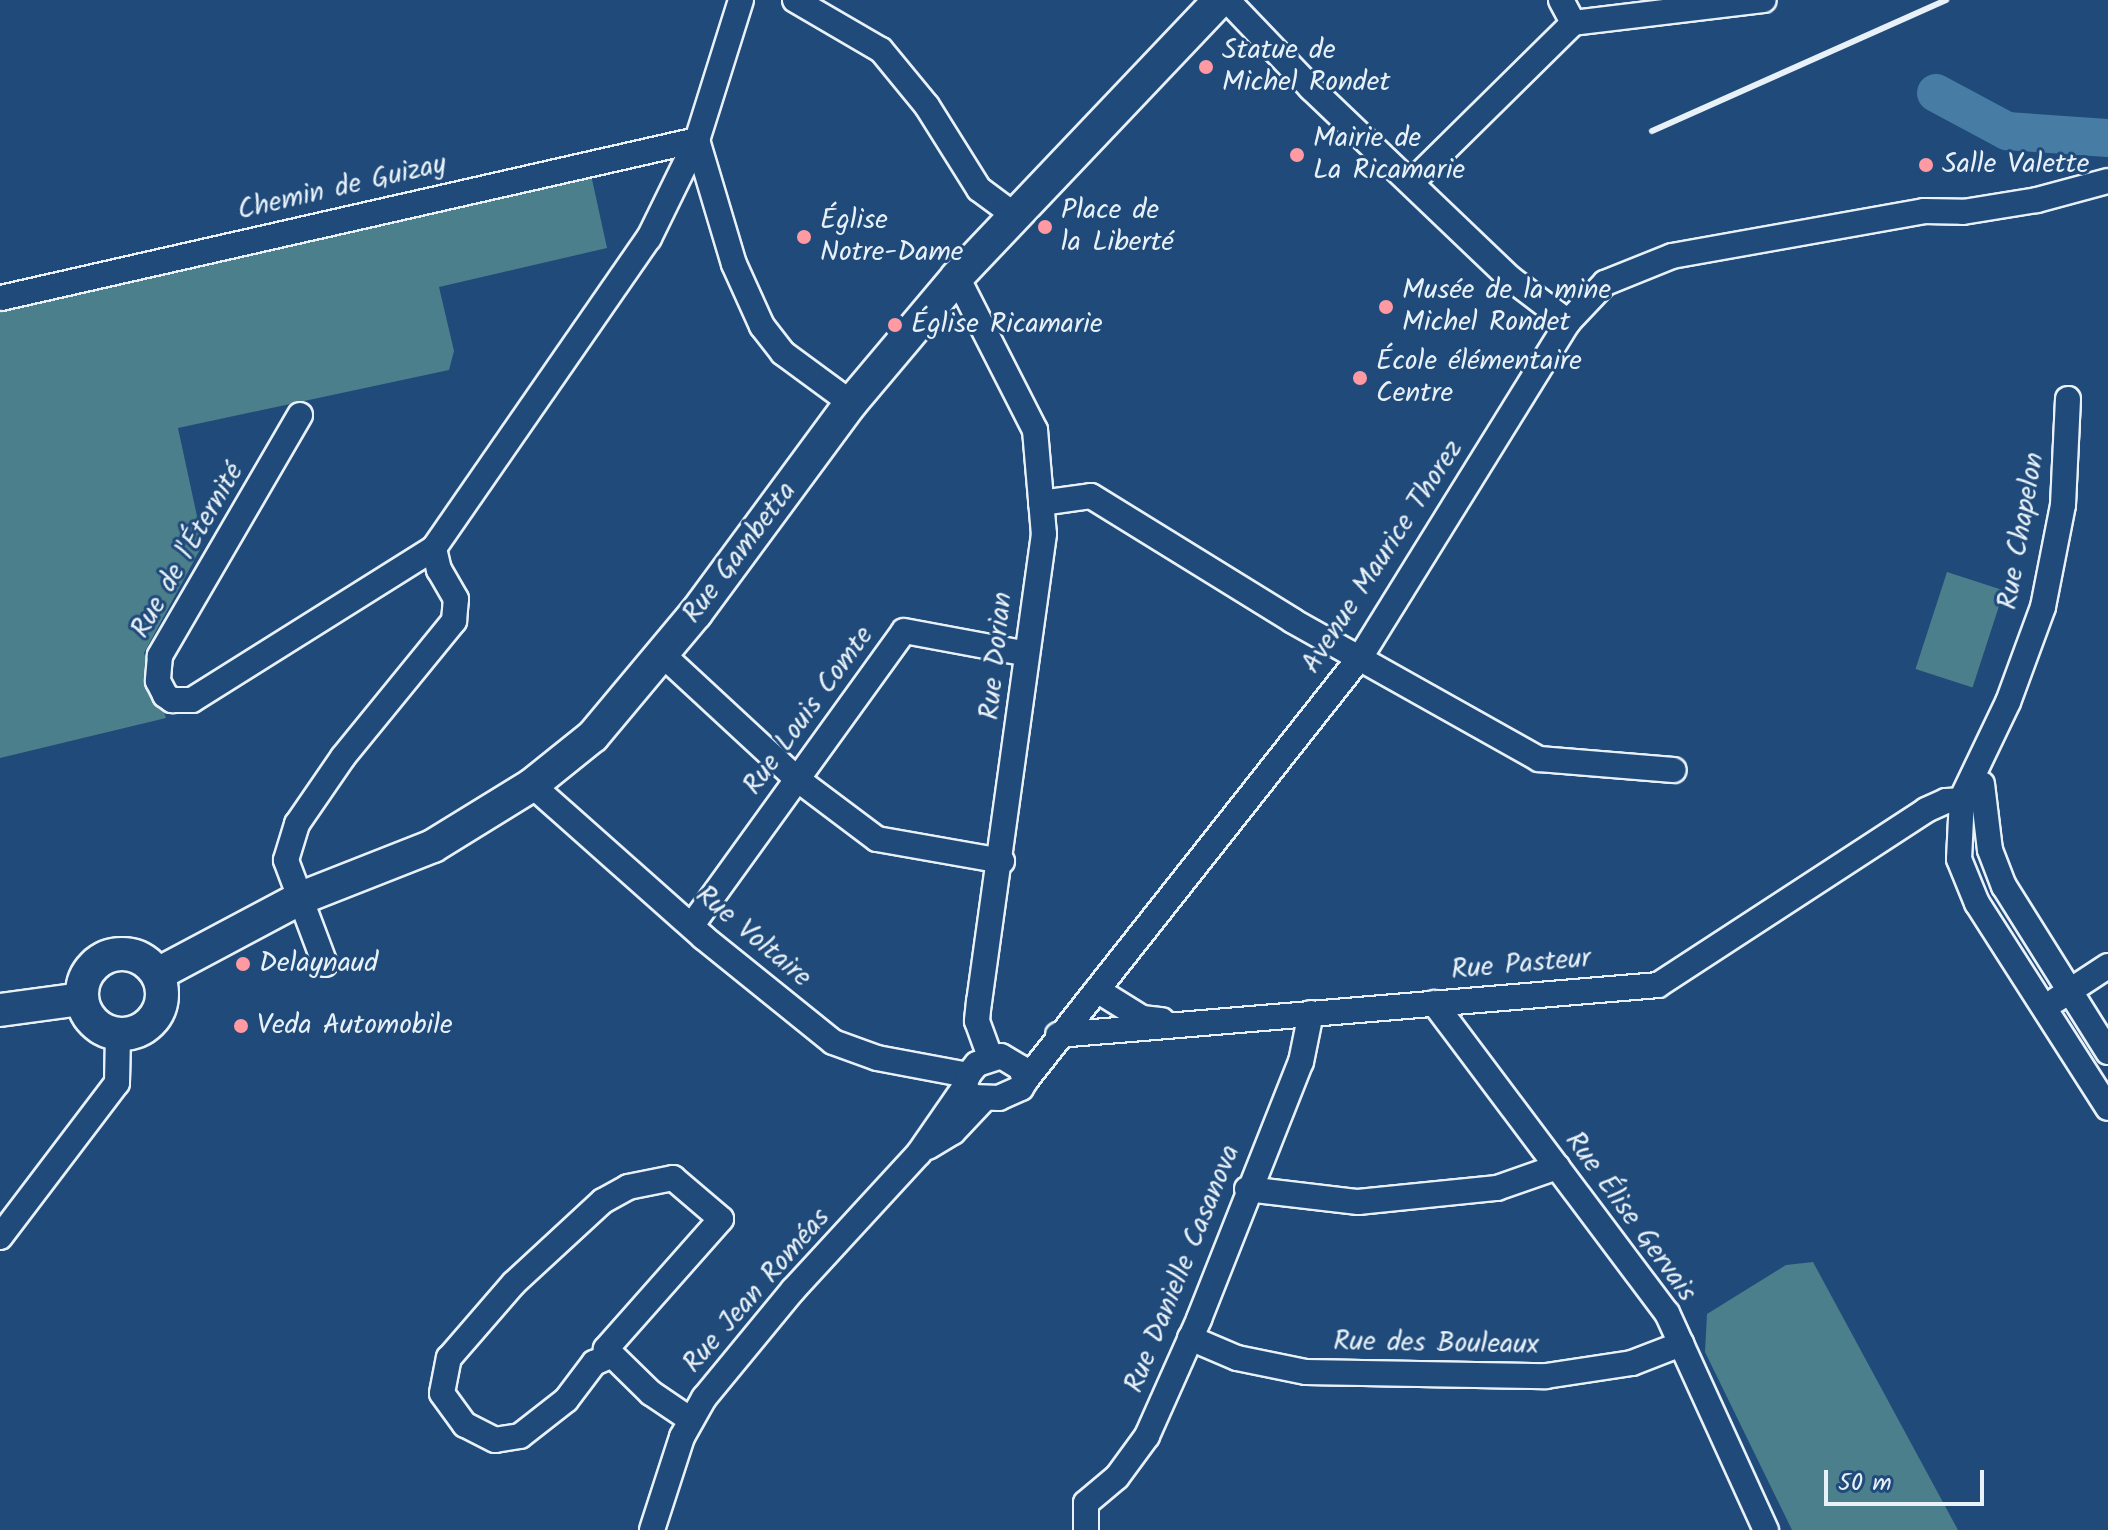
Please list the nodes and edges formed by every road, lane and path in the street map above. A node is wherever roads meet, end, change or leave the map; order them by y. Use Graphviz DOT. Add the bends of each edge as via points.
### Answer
graph roads {
  1 [pos="741,0"];
  2 [pos="795,0"];
  3 [pos="1220,0"];
  4 [pos="1227,0"];
  5 [pos="1561,0"];
  6 [pos="1764,0"];
  7 [pos="1573,23"];
  8 [pos="697,140"];
  9 [pos="2108,181"];
  10 [pos="1412,182"];
  11 [pos="1014,215"];
  12 [pos="957,277"];
  13 [pos="1,298"];
  14 [pos="1568,322"];
  15 [pos="2068,399"];
  16 [pos="851,403"];
  17 [pos="300,415"];
  18 [pos="1041,503"];
  19 [pos="434,548"];
  20 [pos="1023,653"];
  21 [pos="663,655"];
  22 [pos="1361,656"];
  23 [pos="1674,770"];
  24 [pos="797,779"];
  25 [pos="532,785"];
  26 [pos="1972,798"];
  27 [pos="1002,861"];
  28 [pos="301,898"];
  29 [pos="692,925"];
  30 [pos="325,964"];
  31 [pos="2108,966"];
  32 [pos="158,974"];
  33 [pos="1097,990"];
  34 [pos="2070,991"];
  35 [pos="81,999"];
  36 [pos="1434,1003"];
  37 [pos="2044,1007"];
  38 [pos="0,1010"];
  39 [pos="1311,1013"];
  40 [pos="1188,1023"];
  41 [pos="118,1035"];
  42 [pos="1058,1035"];
  43 [pos="2108,1052"];
  44 [pos="1000,1058"];
  45 [pos="1025,1081"];
  46 [pos="971,1088"];
  47 [pos="2108,1108"];
  48 [pos="1557,1167"];
  49 [pos="1247,1189"];
  50 [pos="0,1237"];
  51 [pos="1190,1338"];
  52 [pos="1681,1344"];
  53 [pos="608,1357"];
  54 [pos="691,1420"];
  55 [pos="1758,1529"];
  56 [pos="652,1530"];
  57 [pos="1086,1530"];
  1 -- 8 [label="street, Rue de l'Éternité"];
  2 -- 11 [label="street" via="881,50 927,106 979,189"];
  3 -- 11 [label="main road, Rue Gambetta"];
  4 -- 10 [label="street"];
  5 -- 7 [label="street"];
  6 -- 7 [label="street"];
  7 -- 10 [label="street"];
  8 -- 13 [label="street, Chemin de Guizay"];
  8 -- 16 [label="street" via="734,264 762,326 783,353"];
  8 -- 19 [label="street, Rue de l'Éternité" via="649,238"];
  9 -- 14 [label="street, Avenue Maurice Thorez" via="2037,200 1963,212 1924,211 1672,256 1605,283"];
  10 -- 14 [label="street" via="1534,299"];
  11 -- 12 [label="main road, Rue Gambetta"];
  12 -- 16 [label="main road, Rue Gambetta"];
  12 -- 18 [label="street, Rue Dorian" via="1035,430"];
  14 -- 22 [label="street, Avenue Maurice Thorez"];
  15 -- 26 [label="street, Rue Chapelon" via="2063,505 2043,607 1981,757"];
  16 -- 21 [label="main road, Rue Gambetta"];
  17 -- 19 [label="street, Rue de l'Éternité" via="160,656 158,681 165,695 192,700"];
  18 -- 20 [label="street, Rue Dorian" via="1044,534"];
  18 -- 22 [label="street" via="1091,496 1293,621"];
  19 -- 28 [label="street" via="439,570 456,599 454,621 343,757 297,824 286,860"];
  20 -- 24 [label="street, Rue Louis Comte" via="904,631"];
  20 -- 27 [label="street, Rue Dorian" via="1025,688"];
  21 -- 24 [label="street"];
  21 -- 25 [label="main road, Rue Gambetta" via="593,736"];
  22 -- 23 [label="street" via="1539,759"];
  22 -- 33 [label="street, Avenue Maurice Thorez"];
  24 -- 27 [label="street" via="877,839"];
  24 -- 29 [label="street, Rue Louis Comte"];
  25 -- 28 [label="main road, Rue Gambetta" via="433,846"];
  25 -- 29 [label="street, Rue Voltaire"];
  26 -- 34 [label="street" via="2004,886"];
  26 -- 36 [label="street, Rue Pasteur" via="1926,810 1709,957 1658,985"];
  26 -- 37 [label="street" via="1959,859 1977,903"];
  27 -- 44 [label="street, Rue Dorian" via="977,1021"];
  28 -- 30 [label="street"];
  28 -- 32 [label="main road, Rue Gambetta"];
  29 -- 46 [label="street, Rue Voltaire" via="833,1042"];
  31 -- 34 [label="street"];
  32 -- 35 [label="main road" via="140,958 109,955 85,975"];
  32 -- 41 [label="main road" via="162,998 157,1014 147,1026"];
  33 -- 40 [label="street, Rue Pasteur" via="1142,1018"];
  33 -- 42 [label="street, Avenue Maurice Thorez"];
  34 -- 37 [label="street"];
  34 -- 43 [label="street"];
  35 -- 38 [label="main road"];
  35 -- 41 [label="main road" via="86,1015 102,1030"];
  36 -- 39 [label="street, Rue Pasteur"];
  36 -- 48 [label="street, Rue Élise Gervais"];
  37 -- 47 [label="street"];
  39 -- 40 [label="street, Rue Pasteur"];
  39 -- 49 [label="street, Rue Danielle Casanova" via="1301,1062"];
  40 -- 42 [label="street, Rue Pasteur"];
  41 -- 50 [label="street" via="117,1083"];
  42 -- 44 [label="street, Avenue Maurice Thorez"];
  42 -- 45 [label="street, Avenue Maurice Thorez"];
  44 -- 45 [label="street, Rue Dorian"];
  44 -- 46 [label="street, Avenue Maurice Thorez"];
  45 -- 46 [label="street" via="1021,1088"];
  46 -- 54 [label="street, Rue Jean Roméas" via="953,1132 919,1153 740,1351"];
  48 -- 49 [label="street" via="1497,1188 1358,1202"];
  48 -- 52 [label="street, Rue Élise Gervais" via="1667,1313"];
  49 -- 51 [label="street, Rue Danielle Casanova"];
  51 -- 52 [label="street, Rue des Bouleaux" via="1237,1358 1306,1372 1546,1376 1632,1363"];
  51 -- 57 [label="street, Rue Danielle Casanova" via="1147,1436 1117,1477 1086,1503"];
  52 -- 55 [label="street, Rue Élise Gervais"];
  53 -- 53 [label="street" via="606,1349 721,1219 673,1178 628,1187 603,1201 514,1283 449,1358 442,1393 465,1425 495,1440 520,1436 566,1400 594,1363"];
  53 -- 54 [label="street"];
  54 -- 56 [label="street, Rue Jean Roméas"];
}
